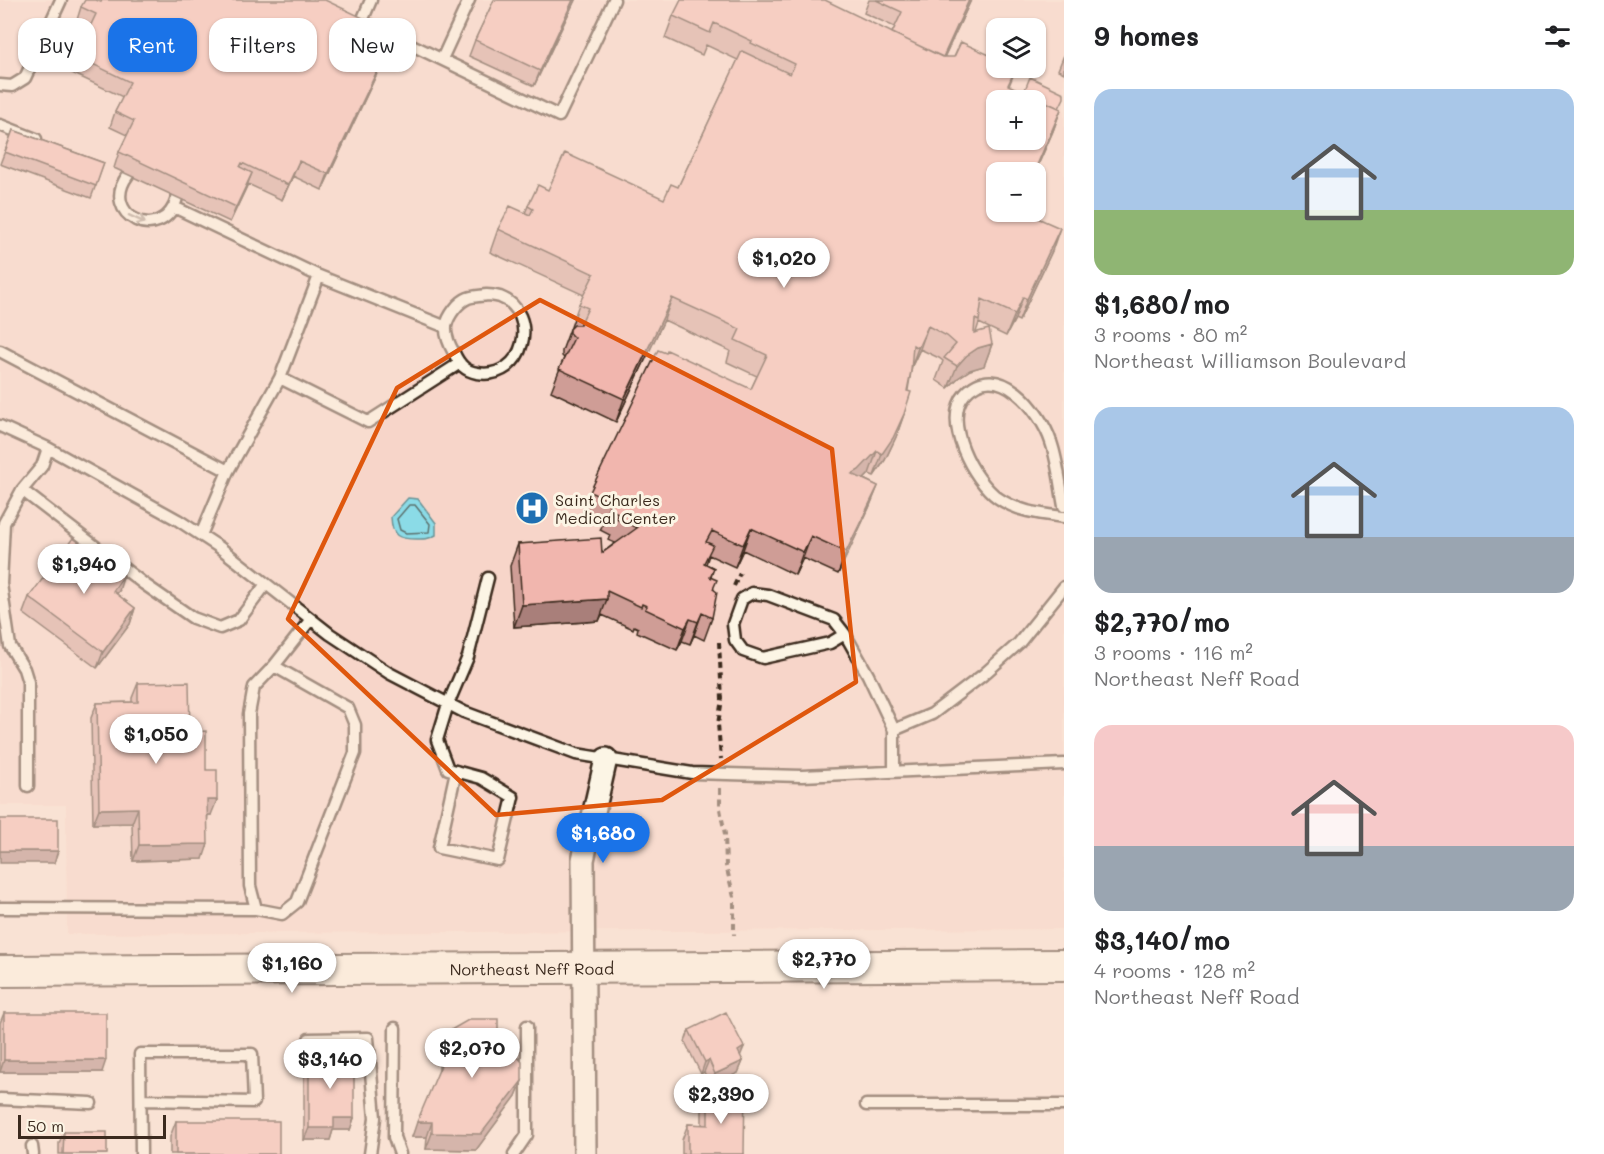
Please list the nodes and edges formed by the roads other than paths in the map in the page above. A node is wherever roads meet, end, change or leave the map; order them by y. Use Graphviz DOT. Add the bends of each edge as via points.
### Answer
graph roads {
  1 [pos="61,0"];
  2 [pos="371,0"];
  3 [pos="469,0"];
  4 [pos="614,0"];
  5 [pos="442,59"];
  6 [pos="0,85"];
  7 [pos="0,125"];
  8 [pos="45,143"];
  9 [pos="128,175"];
  10 [pos="318,276"];
  11 [pos="446,327"];
  12 [pos="0,351"];
  13 [pos="460,363"];
  14 [pos="280,378"];
  15 [pos="0,426"];
  16 [pos="48,448"];
  17 [pos="228,471"];
  18 [pos="22,490"];
  19 [pos="1064,506"];
  20 [pos="1064,517"];
  21 [pos="201,535"];
  22 [pos="488,578"];
  23 [pos="266,584"];
  24 [pos="1064,586"];
  25 [pos="311,619"];
  26 [pos="845,634"];
  27 [pos="274,666"];
  28 [pos="448,704"];
  29 [pos="894,730"];
  30 [pos="606,759"];
  31 [pos="1064,764"];
  32 [pos="456,771"];
  33 [pos="894,772"];
  34 [pos="28,786"];
  35 [pos="0,908"];
  36 [pos="256,909"];
  37 [pos="1064,965"];
  38 [pos="584,968"];
  39 [pos="0,971"];
  40 [pos="527,1026"];
  41 [pos="395,1028"];
  42 [pos="309,1039"];
  43 [pos="0,1099"];
  44 [pos="141,1100"];
  45 [pos="91,1103"];
  46 [pos="866,1105"];
  47 [pos="1064,1105"];
  48 [pos="141,1154"];
  49 [pos="370,1154"];
  50 [pos="399,1154"];
  51 [pos="514,1154"];
  52 [pos="585,1154"];
  1 -- 6 [label="lane" via="25,78 12,86"];
  2 -- 5 [label="lane" via="362,21"];
  3 -- 5 [label="lane"];
  4 -- 5 [label="lane" via="559,116"];
  7 -- 8 [label="lane"];
  9 -- 10 [label="lane, one-way" via="120,193 121,204 136,220 158,222 176,202"];
  10 -- 11 [label="lane"];
  10 -- 14 [label="lane"];
  11 -- 13 [label="lane"];
  11 -- 13 [label="lane" via="453,310 467,299 486,295 501,297 514,307 521,321 524,339 518,355 507,367 484,374 468,371"];
  12 -- 17 [label="lane"];
  13 -- 14 [label="lane" via="368,422"];
  14 -- 17 [label="lane"];
  15 -- 16 [label="lane"];
  16 -- 18 [label="lane" via="42,466"];
  16 -- 21 [label="lane"];
  17 -- 21 [label="lane"];
  18 -- 23 [label="lane" via="194,618 220,628 239,620"];
  18 -- 34 [label="lane" via="4,523 1,584 10,646 28,682"];
  19 -- 20 [label="lane" via="1051,442 1035,412 999,381 979,383 964,395 958,410 958,436 985,488 1020,510"];
  21 -- 23 [label="lane"];
  22 -- 28 [label="lane" via="468,657"];
  23 -- 25 [label="lane"];
  24 -- 29 [label="lane" via="1019,643 983,675 932,714"];
  25 -- 27 [label="lane"];
  25 -- 28 [label="lane" via="389,673"];
  26 -- 26 [label="lane" via="834,620 768,595 752,593 742,599 733,624 735,640 743,651 763,658 830,643"];
  26 -- 29 [label="lane"];
  27 -- 36 [label="lane" via="254,687 249,714 250,886"];
  27 -- 36 [label="lane" via="348,708 355,725 355,753 297,902 282,914"];
  28 -- 30 [label="lane" via="576,754"];
  28 -- 32 [label="lane" via="437,740 448,769"];
  29 -- 33 [label="lane"];
  30 -- 33 [label="lane" via="692,774 802,776"];
  30 -- 38 [label="street" via="583,860"];
  31 -- 33 [label="lane"];
  32 -- 32 [label="lane" via="481,778 513,797 498,860 439,848"];
  35 -- 36 [label="lane"];
  37 -- 38 [label="main road, Northeast Neff Road"];
  38 -- 39 [label="main road, Northeast Neff Road"];
  38 -- 52 [label="street"];
  40 -- 51 [label="lane" via="527,1135"];
  41 -- 50 [label="lane" via="394,1137"];
  42 -- 49 [label="lane" via="368,1038 375,1118"];
  43 -- 45 [label="lane"];
  44 -- 44 [label="lane" via="140,1054 252,1054 254,1102"];
  44 -- 48 [label="lane"];
  46 -- 47 [label="lane"];
}
